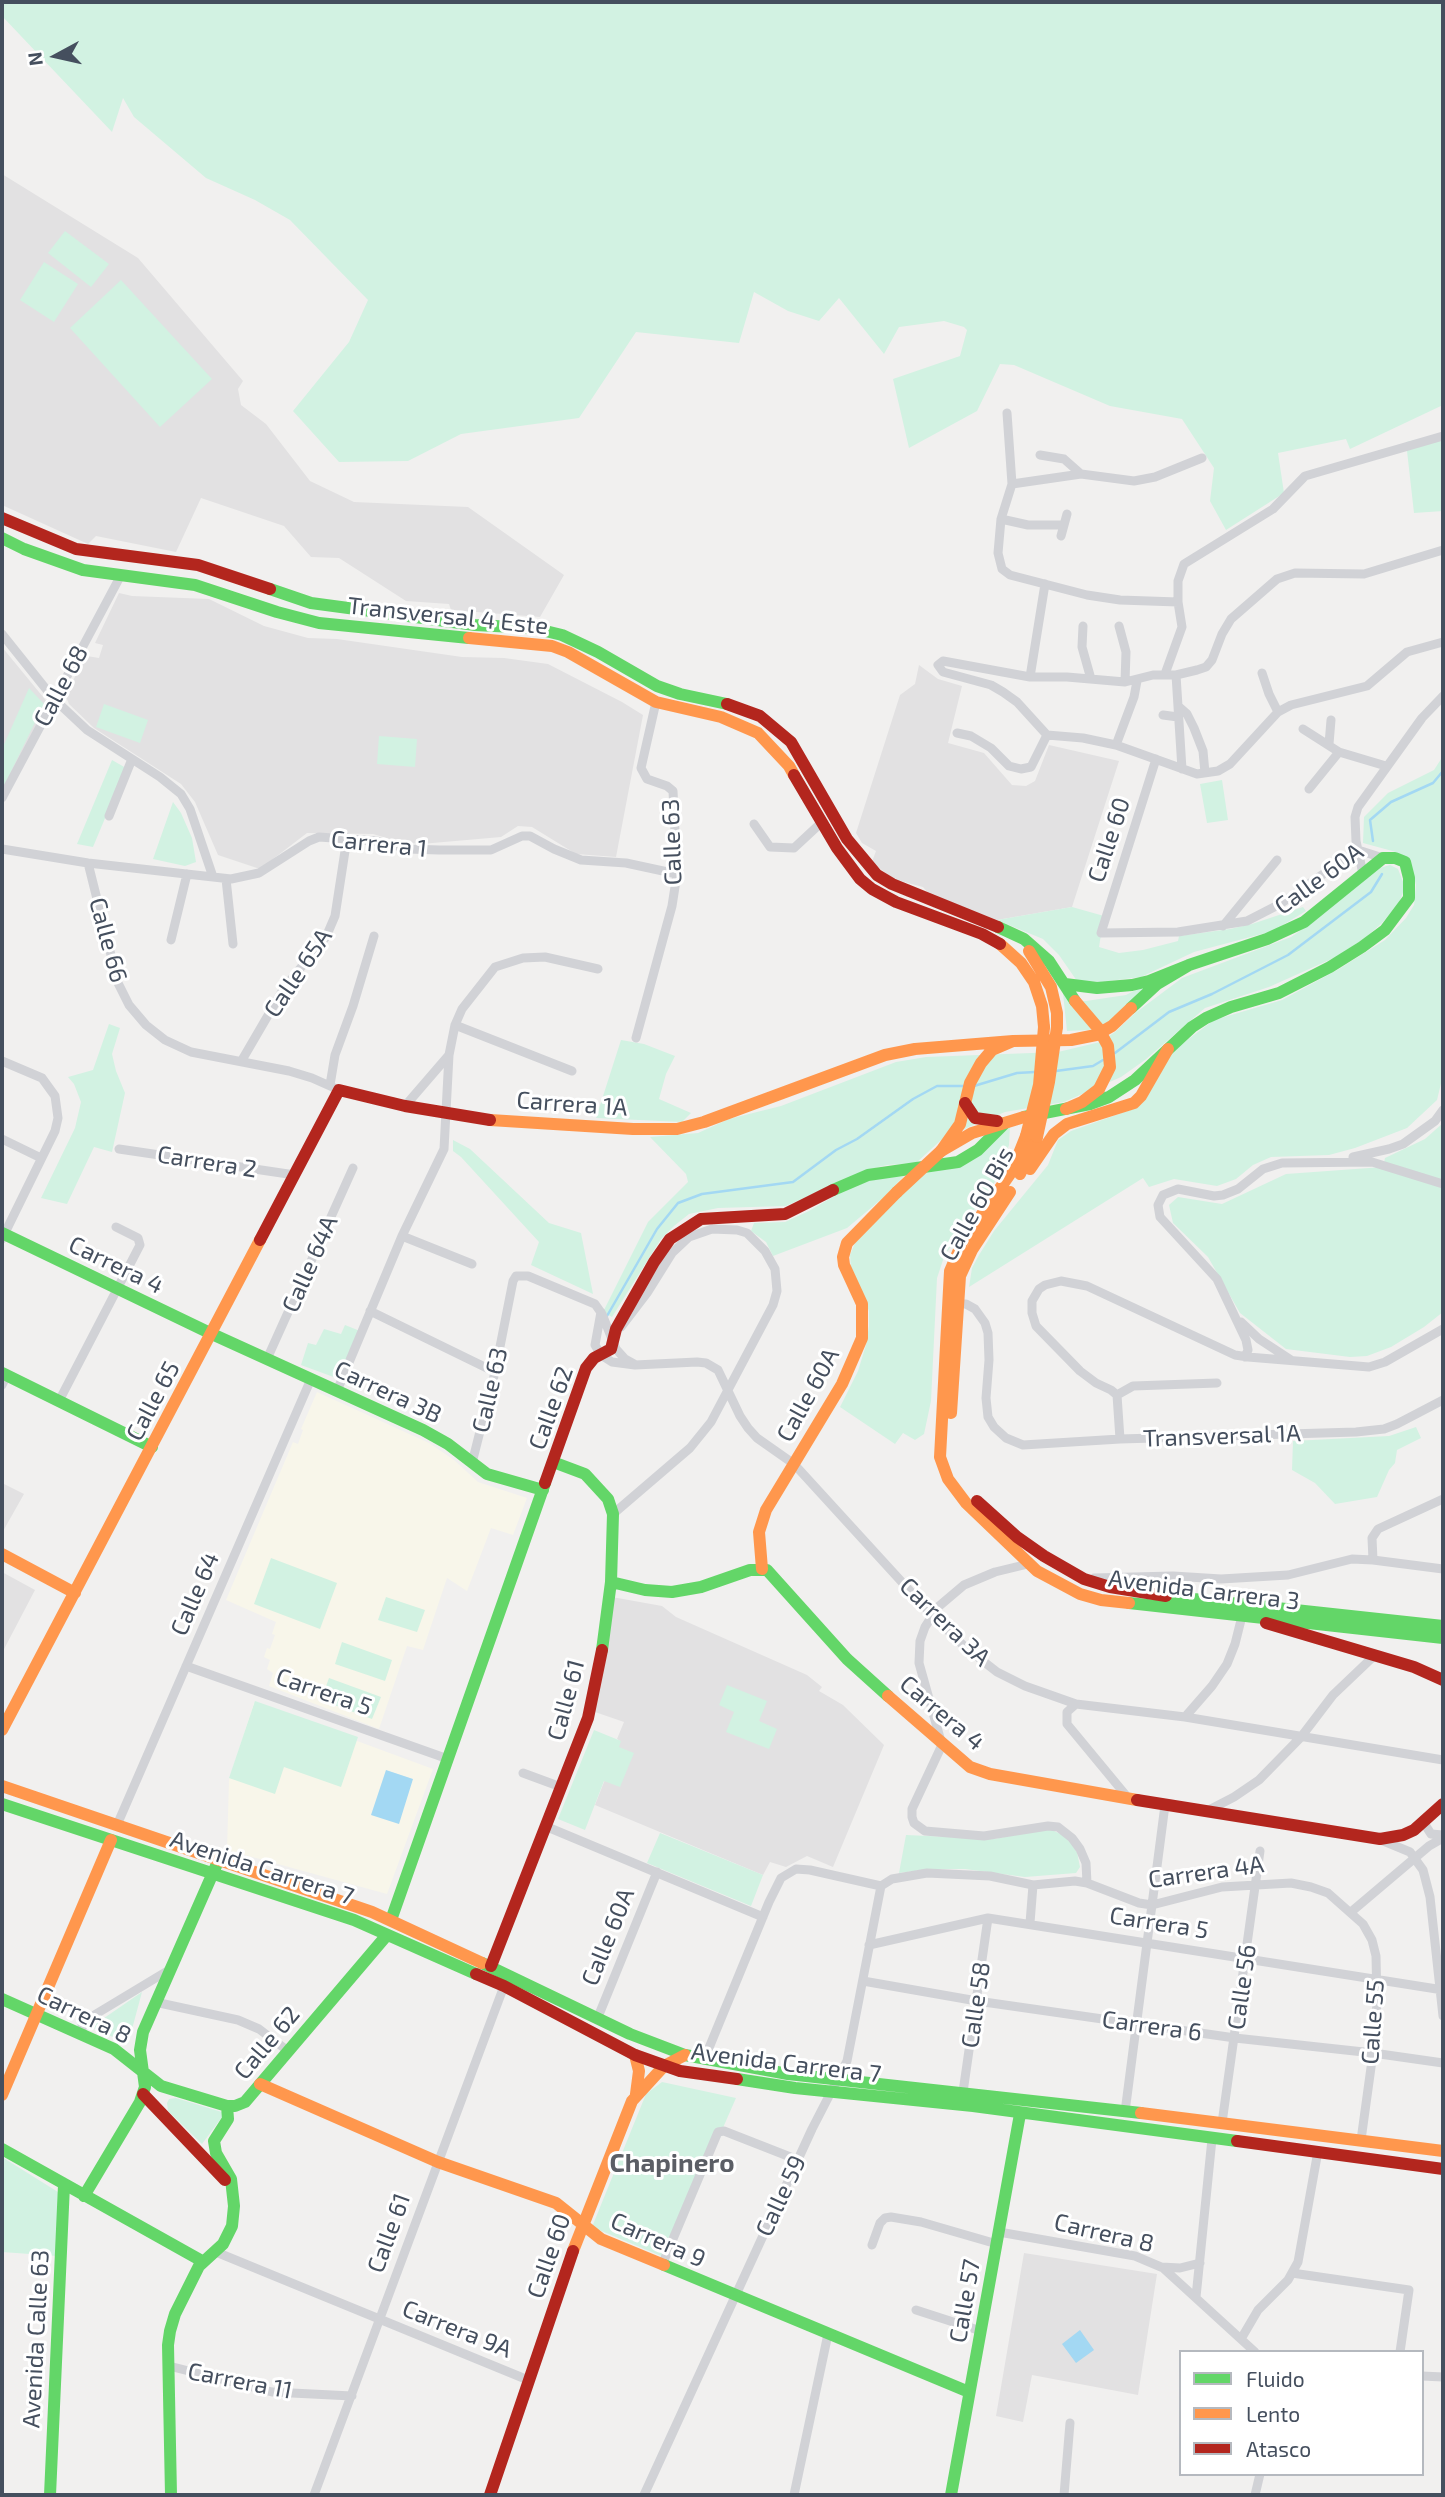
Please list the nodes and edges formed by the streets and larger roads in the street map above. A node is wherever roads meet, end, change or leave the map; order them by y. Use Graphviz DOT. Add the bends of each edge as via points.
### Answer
graph roads {
  1 [pos="1007,413"];
  2 [pos="1443,436"];
  3 [pos="1040,455"];
  4 [pos="1202,458"];
  5 [pos="1080,474"];
  6 [pos="1012,484"];
  7 [pos="1068,514"];
  8 [pos="2,518"];
  9 [pos="1001,519"];
  10 [pos="1064,525"];
  11 [pos="1061,536"];
  12 [pos="2,538"];
  13 [pos="1443,550"];
  14 [pos="121,575"];
  15 [pos="1045,584"];
  16 [pos="1178,602"];
  17 [pos="1083,626"];
  18 [pos="1119,626"];
  19 [pos="2,634"];
  20 [pos="1443,642"];
  21 [pos="1262,673"];
  22 [pos="1164,674"];
  23 [pos="1176,675"];
  24 [pos="1030,677"];
  25 [pos="1091,680"];
  26 [pos="1137,681"];
  27 [pos="1125,682"];
  28 [pos="1443,696"];
  29 [pos="54,699"];
  30 [pos="656,702"];
  31 [pos="1179,706"];
  32 [pos="1278,712"];
  33 [pos="1163,715"];
  34 [pos="1178,717"];
  35 [pos="1331,720"];
  36 [pos="1303,729"];
  37 [pos="957,733"];
  38 [pos="1047,735"];
  39 [pos="1329,744"];
  40 [pos="1116,746"];
  41 [pos="1339,752"];
  42 [pos="132,759"];
  43 [pos="1156,759"];
  44 [pos="1386,766"];
  45 [pos="1182,769"];
  46 [pos="1205,773"];
  47 [pos="1309,789"];
  48 [pos="2,798"];
  49 [pos="109,816"];
  50 [pos="822,822"];
  51 [pos="754,824"];
  52 [pos="347,838"];
  53 [pos="2,849"];
  54 [pos="1358,850"];
  55 [pos="1383,858"];
  56 [pos="1277,860"];
  57 [pos="88,863"];
  58 [pos="187,874"];
  59 [pos="677,874"];
  60 [pos="1363,874"];
  61 [pos="213,877"];
  62 [pos="226,879"];
  63 [pos="1223,926"];
  64 [pos="1002,930"];
  65 [pos="374,936"];
  66 [pos="171,940"];
  67 [pos="233,944"];
  68 [pos="1002,945"];
  69 [pos="1189,965"];
  70 [pos="597,969"];
  71 [pos="1065,984"];
  72 [pos="135,1013"];
  73 [pos="456,1025"];
  74 [pos="1050,1027"];
  75 [pos="636,1038"];
  76 [pos="1013,1041"];
  77 [pos="1168,1049"];
  78 [pos="449,1055"];
  79 [pos="242,1060"];
  80 [pos="2,1061"];
  81 [pos="572,1071"];
  82 [pos="335,1087"];
  83 [pos="965,1102"];
  84 [pos="405,1106"];
  85 [pos="1066,1109"];
  86 [pos="1443,1110"];
  87 [pos="447,1114"];
  88 [pos="1003,1121"];
  89 [pos="1031,1136"];
  90 [pos="2,1139"];
  91 [pos="119,1149"];
  92 [pos="941,1151"];
  93 [pos="41,1158"];
  94 [pos="1328,1162"];
  95 [pos="353,1168"];
  96 [pos="295,1175"];
  97 [pos="1443,1184"];
  98 [pos="1007,1197"];
  99 [pos="116,1227"];
  100 [pos="2,1236"];
  101 [pos="402,1236"];
  102 [pos="472,1264"];
  103 [pos="116,1288"];
  104 [pos="958,1306"];
  105 [pos="370,1311"];
  106 [pos="601,1312"];
  107 [pos="1237,1318"];
  108 [pos="985,1323"];
  109 [pos="956,1326"];
  110 [pos="1443,1329"];
  111 [pos="212,1334"];
  112 [pos="615,1336"];
  113 [pos="601,1355"];
  114 [pos="1245,1357"];
  115 [pos="267,1359"];
  116 [pos="1291,1360"];
  117 [pos="635,1364"];
  118 [pos="495,1372"];
  119 [pos="3,1377"];
  120 [pos="311,1379"];
  121 [pos="1217,1383"];
  122 [pos="337,1391"];
  123 [pos="729,1391"];
  124 [pos="1116,1395"];
  125 [pos="1443,1400"];
  126 [pos="59,1401"];
  127 [pos="1120,1439"];
  128 [pos="152,1447"];
  129 [pos="553,1462"];
  130 [pos="472,1463"];
  131 [pos="794,1464"];
  132 [pos="543,1490"];
  133 [pos="1443,1499"];
  134 [pos="613,1514"];
  135 [pos="984,1516"];
  136 [pos="2,1554"];
  137 [pos="1373,1560"];
  138 [pos="1028,1564"];
  139 [pos="762,1569"];
  140 [pos="1443,1569"];
  141 [pos="1084,1579"];
  142 [pos="611,1583"];
  143 [pos="75,1593"];
  144 [pos="932,1615"];
  145 [pos="1242,1616"];
  146 [pos="1443,1626"];
  147 [pos="1443,1638"];
  148 [pos="1375,1655"];
  149 [pos="186,1666"];
  150 [pos="1443,1680"];
  151 [pos="1076,1704"];
  152 [pos="1185,1717"];
  153 [pos="2,1730"];
  154 [pos="1301,1737"];
  155 [pos="942,1745"];
  156 [pos="448,1759"];
  157 [pos="1443,1760"];
  158 [pos="523,1773"];
  159 [pos="2,1786"];
  160 [pos="561,1787"];
  161 [pos="1129,1799"];
  162 [pos="2,1804"];
  163 [pos="1443,1804"];
  164 [pos="1165,1805"];
  165 [pos="1203,1812"];
  166 [pos="1424,1823"];
  167 [pos="117,1825"];
  168 [pos="545,1826"];
  169 [pos="1443,1836"];
  170 [pos="1380,1839"];
  171 [pos="111,1840"];
  172 [pos="1260,1851"];
  173 [pos="1415,1858"];
  174 [pos="219,1859"];
  175 [pos="657,1872"];
  176 [pos="213,1873"];
  177 [pos="1087,1883"];
  178 [pos="1256,1884"];
  179 [pos="1033,1885"];
  180 [pos="881,1886"];
  181 [pos="1430,1897"];
  182 [pos="1443,1900"];
  183 [pos="1152,1905"];
  184 [pos="1351,1912"];
  185 [pos="762,1917"];
  186 [pos="988,1918"];
  187 [pos="391,1920"];
  188 [pos="1030,1923"];
  189 [pos="387,1934"];
  190 [pos="1147,1942"];
  191 [pos="869,1945"];
  192 [pos="1245,1958"];
  193 [pos="491,1966"];
  194 [pos="169,1970"];
  195 [pos="1377,1979"];
  196 [pos="863,1980"];
  197 [pos="503,1986"];
  198 [pos="1441,1989"];
  199 [pos="2,1999"];
  200 [pos="977,2001"];
  201 [pos="155,2002"];
  202 [pos="36,2015"];
  203 [pos="1443,2016"];
  204 [pos="598,2017"];
  205 [pos="1137,2024"];
  206 [pos="82,2035"];
  207 [pos="1235,2039"];
  208 [pos="288,2051"];
  209 [pos="1373,2053"];
  210 [pos="635,2055"];
  211 [pos="685,2055"];
  212 [pos="704,2060"];
  213 [pos="1443,2063"];
  214 [pos="664,2066"];
  215 [pos="144,2075"];
  216 [pos="838,2079"];
  217 [pos="260,2084"];
  218 [pos="176,2092"];
  219 [pos="831,2092"];
  220 [pos="963,2092"];
  221 [pos="143,2094"];
  222 [pos="636,2094"];
  223 [pos="2,2095"];
  224 [pos="227,2106"];
  225 [pos="1125,2112"];
  226 [pos="1020,2113"];
  227 [pos="164,2114"];
  228 [pos="1222,2123"];
  229 [pos="1212,2138"];
  230 [pos="1361,2140"];
  231 [pos="2,2148"];
  232 [pos="1318,2151"];
  233 [pos="1443,2151"];
  234 [pos="798,2160"];
  235 [pos="438,2162"];
  236 [pos="1443,2169"];
  237 [pos="64,2185"];
  238 [pos="233,2190"];
  239 [pos="84,2196"];
  240 [pos="582,2225"];
  241 [pos="998,2238"];
  242 [pos="872,2245"];
  243 [pos="216,2252"];
  244 [pos="202,2261"];
  245 [pos="1200,2263"];
  246 [pos="662,2265"];
  247 [pos="1161,2267"];
  248 [pos="1292,2273"];
  249 [pos="734,2296"];
  250 [pos="1196,2297"];
  251 [pos="916,2310"];
  252 [pos="379,2319"];
  253 [pos="981,2331"];
  254 [pos="828,2334"];
  255 [pos="1241,2339"];
  256 [pos="1253,2350"];
  257 [pos="1400,2350"];
  258 [pos="169,2366"];
  259 [pos="1424,2376"];
  260 [pos="1443,2377"];
  261 [pos="527,2381"];
  262 [pos="970,2392"];
  263 [pos="352,2396"];
  264 [pos="1070,2423"];
  265 [pos="1260,2476"];
  266 [pos="50,2495"];
  267 [pos="171,2495"];
  268 [pos="314,2495"];
  269 [pos="491,2495"];
  270 [pos="644,2495"];
  271 [pos="794,2495"];
  272 [pos="951,2495"];
  273 [pos="1064,2495"];
  274 [pos="1255,2495"];
  1 -- 6 [label="street"];
  2 -- 16 [label="street" via="1305,476 1273,509 1184,564"];
  3 -- 5 [label="street" via="1064,459"];
  4 -- 5 [label="street" via="1135,481"];
  5 -- 6 [label="street"];
  6 -- 9 [label="street"];
  7 -- 10 [label="street"];
  8 -- 64 [label="street, Transversal 4 Este" via="76,548 198,565 320,605 562,635 657,686 740,707 760,716 791,742 847,839 877,875"];
  9 -- 10 [label="street"];
  9 -- 15 [label="street" via="998,553 1002,569"];
  10 -- 11 [label="street"];
  12 -- 14 [label="street, Transversal 4 Este" via="83,570"];
  13 -- 23 [label="street" via="1364,574 1295,573 1277,579 1231,619 1206,667"];
  14 -- 29 [label="street, Calle 68"];
  14 -- 30 [label="street, Transversal 4 Este" via="195,585 319,623 552,646"];
  15 -- 16 [label="street" via="1120,600"];
  15 -- 24 [label="street"];
  16 -- 22 [label="street" via="1182,627"];
  17 -- 25 [label="street" via="1082,647"];
  18 -- 27 [label="street" via="1126,652"];
  19 -- 29 [label="street"];
  20 -- 32 [label="street" via="1407,652 1367,686"];
  21 -- 32 [label="street"];
  22 -- 23 [label="street"];
  22 -- 26 [label="street"];
  23 -- 31 [label="street"];
  24 -- 25 [label="street"];
  24 -- 38 [label="street" via="943,661 938,665 943,672 1003,692"];
  25 -- 27 [label="street"];
  26 -- 27 [label="street"];
  26 -- 40 [label="street"];
  28 -- 44 [label="street"];
  29 -- 42 [label="street" via="87,730"];
  29 -- 48 [label="street, Calle 68"];
  30 -- 50 [label="street, Transversal 4 Este" via="720,717 758,733 789,766"];
  30 -- 59 [label="street, Calle 63" via="641,768 647,779 673,792"];
  31 -- 34 [label="street"];
  31 -- 46 [label="street" via="1194,727"];
  32 -- 46 [label="street" via="1230,764"];
  33 -- 34 [label="street"];
  34 -- 45 [label="street"];
  35 -- 39 [label="street"];
  36 -- 39 [label="street"];
  37 -- 38 [label="street" via="971,736 1009,766 1021,769 1031,767"];
  38 -- 40 [label="street"];
  39 -- 41 [label="street"];
  40 -- 43 [label="street"];
  41 -- 44 [label="street"];
  41 -- 47 [label="street"];
  42 -- 49 [label="street"];
  42 -- 61 [label="street" via="160,776 186,801"];
  43 -- 45 [label="street"];
  43 -- 63 [label="street, Calle 60" via="1101,933"];
  44 -- 54 [label="street" via="1358,807"];
  45 -- 46 [label="street"];
  50 -- 51 [label="street" via="794,848 770,847"];
  50 -- 68 [label="street, Transversal 4 Este" via="852,870 872,889"];
  52 -- 59 [label="street, Carrera 1" via="408,849 491,850 530,836 581,860 626,863"];
  52 -- 62 [label="street, Carrera 1" via="319,837 260,873"];
  52 -- 79 [label="street, Calle 65A" via="326,937 284,988"];
  53 -- 57 [label="street, Carrera 1"];
  54 -- 55 [label="street"];
  54 -- 60 [label="street"];
  54 -- 63 [label="street" via="1280,904"];
  55 -- 60 [label="street, Calle 60A"];
  55 -- 77 [label="street, Calle 60A" via="1405,862 1410,886 1409,898 1385,930 1330,967 1279,993 1206,1018"];
  56 -- 63 [label="street"];
  57 -- 58 [label="street, Carrera 1"];
  57 -- 72 [label="street, Calle 66" via="118,983"];
  58 -- 61 [label="street, Carrera 1"];
  58 -- 66 [label="street"];
  59 -- 75 [label="street, Calle 63"];
  60 -- 69 [label="street, Calle 60A" via="1290,930"];
  61 -- 62 [label="street, Carrera 1"];
  62 -- 67 [label="street"];
  64 -- 71 [label="street" via="1038,950"];
  64 -- 74 [label="street, Calle 60 Bis" via="1025,947 1042,968 1057,1013"];
  65 -- 82 [label="street, Calle 65" via="335,1055"];
  68 -- 74 [label="street, Calle 60 Bis" via="1034,982"];
  69 -- 71 [label="street" via="1132,985 1097,988"];
  69 -- 76 [label="street, Calle 60A" via="1157,984 1096,1035"];
  70 -- 73 [label="street" via="545,957 495,967 462,1009"];
  71 -- 85 [label="street, bridge" via="1108,1046 1110,1068 1099,1089"];
  72 -- 79 [label="street, Carrera 1A" via="178,1047"];
  73 -- 78 [label="street"];
  73 -- 81 [label="street"];
  74 -- 89 [label="street, Calle 60 Bis, bridge" via="1049,1082"];
  76 -- 83 [label="street, Calle 60A" via="992,1050 973,1076"];
  76 -- 87 [label="street, Carrera 1A" via="885,1055 677,1129"];
  77 -- 85 [label="street, Calle 60A" via="1122,1089 1099,1101"];
  77 -- 98 [label="street" via="1141,1096 1122,1108 1060,1128"];
  78 -- 84 [label="street"];
  78 -- 87 [label="street"];
  79 -- 82 [label="street, Carrera 1A"];
  80 -- 93 [label="street" via="42,1078 55,1096 58,1118"];
  82 -- 84 [label="street, Carrera 1A"];
  82 -- 96 [label="street, Calle 65"];
  83 -- 88 [label="street" via="975,1118"];
  83 -- 92 [label="street, Calle 60A" via="960,1124"];
  84 -- 87 [label="street, Carrera 1A"];
  85 -- 88 [label="street, Calle 60A"];
  86 -- 94 [label="street" via="1403,1144"];
  87 -- 101 [label="street" via="444,1149"];
  88 -- 92 [label="street, Calle 60A"];
  88 -- 112 [label="street, Calle 62" via="978,1150 958,1162 868,1175 785,1214 708,1218 684,1228 654,1262"];
  89 -- 98 [label="street, Calle 60 Bis" via="1025,1165"];
  89 -- 104 [label="street, Calle 60 Bis" via="954,1258 950,1271"];
  90 -- 93 [label="street"];
  91 -- 96 [label="street, Carrera 2"];
  92 -- 131 [label="street, Calle 60A, bridge" via="847,1243 844,1265 862,1304 862,1338 842,1384"];
  93 -- 100 [label="street"];
  94 -- 97 [label="street" via="1381,1163"];
  94 -- 107 [label="street" via="1274,1164 1238,1189 1219,1196 1185,1189 1163,1195 1158,1205 1160,1217 1212,1272"];
  95 -- 115 [label="street, Calle 64A"];
  96 -- 111 [label="street, Calle 65"];
  98 -- 104 [label="street, Calle 60 Bis" via="967,1259 958,1286"];
  99 -- 103 [label="street" via="141,1243"];
  100 -- 103 [label="street, Carrera 4"];
  101 -- 102 [label="street"];
  101 -- 105 [label="street"];
  103 -- 111 [label="street, Carrera 4"];
  103 -- 126 [label="street"];
  104 -- 108 [label="street" via="979,1313"];
  104 -- 109 [label="street, Calle 60 Bis"];
  104 -- 135 [label="street, Calle 60 Bis" via="940,1457 948,1479"];
  105 -- 118 [label="street"];
  105 -- 122 [label="street"];
  106 -- 112 [label="street"];
  106 -- 113 [label="street" via="595,1345"];
  106 -- 118 [label="street, Calle 63" via="579,1297 528,1276 516,1276"];
  107 -- 114 [label="street" via="1248,1346"];
  107 -- 116 [label="street"];
  108 -- 109 [label="street" via="969,1316"];
  108 -- 127 [label="street, Transversal 1A" via="989,1360 986,1409 998,1432 1023,1445"];
  109 -- 135 [label="street, Calle 60 Bis" via="948,1454 957,1477"];
  110 -- 116 [label="street" via="1375,1366"];
  111 -- 115 [label="street, Carrera 3B"];
  111 -- 128 [label="street, Calle 65"];
  112 -- 113 [label="street, Calle 62" via="611,1349"];
  112 -- 117 [label="street" via="620,1355"];
  112 -- 123 [label="street" via="672,1253 689,1237 712,1229 747,1233 775,1269 776,1291"];
  113 -- 117 [label="street" via="612,1362"];
  113 -- 129 [label="street, Calle 62" via="586,1368"];
  114 -- 116 [label="street"];
  114 -- 124 [label="street" via="1087,1286 1045,1285 1032,1301 1036,1326 1080,1371"];
  115 -- 120 [label="street, Carrera 3B"];
  117 -- 123 [label="street, Carrera 3A" via="706,1363 718,1370"];
  118 -- 130 [label="street, Calle 63"];
  119 -- 126 [label="street"];
  120 -- 122 [label="street, Carrera 3B"];
  120 -- 149 [label="street, Calle 64"];
  121 -- 124 [label="street" via="1133,1386"];
  122 -- 130 [label="street, Carrera 3B" via="438,1438"];
  123 -- 131 [label="street, Carrera 3A" via="748,1428"];
  123 -- 134 [label="street" via="690,1448"];
  124 -- 127 [label="street"];
  125 -- 127 [label="street, Transversal 1A" via="1397,1424 1370,1431"];
  126 -- 128 [label="street"];
  128 -- 143 [label="street, Calle 65"];
  129 -- 132 [label="street, Calle 62"];
  129 -- 134 [label="street" via="589,1478 608,1499"];
  130 -- 132 [label="street, Carrera 3B" via="496,1477"];
  131 -- 139 [label="street, Calle 60A" via="761,1521"];
  131 -- 144 [label="street, Carrera 3A"];
  132 -- 156 [label="street, Calle 62"];
  133 -- 137 [label="street" via="1378,1529 1372,1538"];
  134 -- 142 [label="street, Calle 61"];
  135 -- 138 [label="street, Avenida Carrera 3"];
  135 -- 141 [label="street, Avenida Carrera 3"];
  136 -- 143 [label="street"];
  137 -- 140 [label="street"];
  137 -- 141 [label="street" via="1352,1559 1288,1575"];
  138 -- 144 [label="street" via="964,1585"];
  138 -- 145 [label="street, Avenida Carrera 3" via="1068,1588 1101,1600"];
  139 -- 142 [label="street" via="672,1592"];
  139 -- 155 [label="street, Carrera 4" via="841,1653"];
  141 -- 146 [label="street, Avenida Carrera 3" via="1143,1594"];
  142 -- 160 [label="street, Calle 61" via="588,1718"];
  143 -- 153 [label="street, Calle 65"];
  144 -- 151 [label="street, Carrera 3A" via="997,1672"];
  144 -- 155 [label="street" via="920,1641 919,1663"];
  145 -- 147 [label="street, Avenida Carrera 3"];
  145 -- 148 [label="street"];
  145 -- 152 [label="street" via="1227,1664"];
  148 -- 150 [label="street"];
  148 -- 154 [label="street" via="1333,1695"];
  149 -- 156 [label="street, Carrera 5"];
  149 -- 167 [label="street, Calle 64"];
  151 -- 152 [label="street, Carrera 3A"];
  151 -- 161 [label="street" via="1067,1712 1067,1724"];
  152 -- 154 [label="street, Carrera 3A"];
  154 -- 157 [label="street, Carrera 3A"];
  154 -- 165 [label="street" via="1259,1780"];
  155 -- 161 [label="street, Carrera 4" via="970,1767 990,1774"];
  155 -- 177 [label="street" via="912,1809 914,1823 925,1831 984,1836 1058,1827 1080,1849"];
  156 -- 187 [label="street, Calle 62"];
  158 -- 160 [label="street"];
  159 -- 167 [label="street, Avenida Carrera 7"];
  160 -- 168 [label="street, Calle 61"];
  161 -- 164 [label="street, Carrera 4"];
  162 -- 171 [label="street, Avenida Carrera 7"];
  163 -- 166 [label="street"];
  164 -- 165 [label="street, Carrera 4"];
  164 -- 183 [label="street"];
  165 -- 170 [label="street, Carrera 4"];
  166 -- 169 [label="street" via="1431,1834"];
  166 -- 170 [label="street" via="1403,1835"];
  167 -- 174 [label="street, Avenida Carrera 7"];
  168 -- 175 [label="street"];
  168 -- 193 [label="street, Calle 61"];
  169 -- 173 [label="street"];
  170 -- 173 [label="street" via="1404,1848"];
  171 -- 176 [label="street, Avenida Carrera 7"];
  171 -- 202 [label="street"];
  172 -- 178 [label="street, Calle 56"];
  173 -- 181 [label="street"];
  173 -- 184 [label="street"];
  174 -- 176 [label="street"];
  174 -- 187 [label="street, Avenida Carrera 7"];
  175 -- 185 [label="street"];
  175 -- 204 [label="street, Calle 60A"];
  176 -- 189 [label="street, Avenida Carrera 7"];
  176 -- 194 [label="street"];
  177 -- 179 [label="street, Carrera 4A"];
  177 -- 183 [label="street, Carrera 4A"];
  178 -- 183 [label="street, Carrera 4A" via="1222,1887"];
  178 -- 184 [label="street, Carrera 4A" via="1311,1886"];
  178 -- 192 [label="street, Calle 56"];
  179 -- 180 [label="street, Carrera 4A" via="990,1876 927,1873 892,1879"];
  179 -- 188 [label="street"];
  180 -- 185 [label="street" via="796,1869 784,1875"];
  180 -- 191 [label="street, Calle 59"];
  181 -- 182 [label="street"];
  181 -- 198 [label="street"];
  183 -- 190 [label="street"];
  184 -- 195 [label="street, Calle 55" via="1372,1940"];
  185 -- 212 [label="street"];
  186 -- 188 [label="street, Carrera 5"];
  186 -- 191 [label="street, Carrera 5"];
  186 -- 200 [label="street, Calle 58"];
  187 -- 193 [label="street, Avenida Carrera 7"];
  188 -- 190 [label="street, Carrera 5"];
  189 -- 197 [label="street, Avenida Carrera 7"];
  189 -- 208 [label="street, Calle 62"];
  190 -- 192 [label="street, Carrera 5"];
  190 -- 205 [label="street"];
  191 -- 196 [label="street, Calle 59"];
  192 -- 195 [label="street, Carrera 5"];
  192 -- 207 [label="street, Calle 56"];
  193 -- 204 [label="street, Avenida Carrera 7"];
  194 -- 201 [label="street"];
  194 -- 206 [label="street" via="90,2017 82,2025"];
  195 -- 198 [label="street, Carrera 5"];
  195 -- 209 [label="street, Calle 55"];
  196 -- 200 [label="street, Carrera 6"];
  196 -- 216 [label="street, Calle 59" via="849,2054"];
  197 -- 210 [label="street, Avenida Carrera 7"];
  197 -- 235 [label="street, Calle 61"];
  198 -- 203 [label="street"];
  199 -- 202 [label="street, Carrera 8"];
  200 -- 205 [label="street, Carrera 6"];
  200 -- 220 [label="street, Calle 58"];
  201 -- 208 [label="street" via="239,2020"];
  201 -- 215 [label="street" via="141,2040"];
  202 -- 206 [label="street, Carrera 8"];
  202 -- 223 [label="street"];
  204 -- 211 [label="street, Avenida Carrera 7"];
  205 -- 207 [label="street, Carrera 6"];
  205 -- 225 [label="street"];
  206 -- 215 [label="street, Carrera 8" via="121,2053"];
  207 -- 209 [label="street, Carrera 6"];
  207 -- 228 [label="street, Calle 56"];
  208 -- 217 [label="street, Calle 62"];
  209 -- 213 [label="street, Carrera 6"];
  209 -- 230 [label="street, Calle 55"];
  210 -- 214 [label="street, Avenida Carrera 7"];
  210 -- 222 [label="street" via="639,2071"];
  211 -- 212 [label="street, Avenida Carrera 7"];
  211 -- 214 [label="street, Calle 60"];
  212 -- 216 [label="street, Avenida Carrera 7"];
  214 -- 219 [label="street, Avenida Carrera 7"];
  214 -- 222 [label="street, Calle 60"];
  215 -- 218 [label="street"];
  215 -- 221 [label="street"];
  216 -- 219 [label="street, Calle 59"];
  216 -- 220 [label="street, Avenida Carrera 7"];
  217 -- 224 [label="street, Calle 62" via="245,2102"];
  217 -- 235 [label="street, Carrera 9"];
  218 -- 224 [label="street"];
  218 -- 227 [label="street" via="163,2103"];
  219 -- 226 [label="street, Avenida Carrera 7"];
  219 -- 234 [label="street, Calle 59"];
  220 -- 225 [label="street, Avenida Carrera 7"];
  221 -- 227 [label="street"];
  221 -- 239 [label="street"];
  222 -- 240 [label="street, Calle 60"];
  224 -- 238 [label="street, Calle 62" via="228,2119 215,2136 214,2147"];
  225 -- 228 [label="street, Avenida Carrera 7"];
  226 -- 229 [label="street, Avenida Carrera 7"];
  226 -- 241 [label="street, Calle 57"];
  227 -- 238 [label="street"];
  228 -- 230 [label="street, Avenida Carrera 7"];
  229 -- 232 [label="street, Avenida Carrera 7"];
  229 -- 245 [label="street"];
  230 -- 233 [label="street, Avenida Carrera 7"];
  231 -- 237 [label="street"];
  232 -- 236 [label="street, Avenida Carrera 7"];
  232 -- 248 [label="street" via="1301,2251"];
  234 -- 246 [label="street" via="724,2131 716,2134"];
  234 -- 249 [label="street, Calle 59"];
  235 -- 240 [label="street, Carrera 9" via="556,2203"];
  235 -- 252 [label="street, Calle 61"];
  237 -- 239 [label="street"];
  237 -- 266 [label="street, Avenida Calle 63"];
  238 -- 243 [label="street, Calle 62" via="232,2226"];
  239 -- 244 [label="street"];
  240 -- 246 [label="street, Carrera 9" via="601,2239"];
  240 -- 261 [label="street, Calle 60"];
  241 -- 242 [label="street, Carrera 8" via="891,2217 880,2223"];
  241 -- 247 [label="street, Carrera 8" via="1135,2256"];
  241 -- 253 [label="street, Calle 57"];
  243 -- 244 [label="street, Calle 62"];
  243 -- 252 [label="street, Carrera 9A"];
  244 -- 258 [label="street" via="175,2314 168,2344"];
  245 -- 247 [label="street, Carrera 8"];
  245 -- 250 [label="street"];
  246 -- 249 [label="street, Carrera 9"];
  247 -- 250 [label="street"];
  248 -- 255 [label="street" via="1258,2310"];
  248 -- 257 [label="street" via="1409,2290"];
  249 -- 254 [label="street, Carrera 9"];
  249 -- 270 [label="street, Calle 59"];
  250 -- 255 [label="street"];
  251 -- 253 [label="street"];
  252 -- 261 [label="street, Carrera 9A"];
  252 -- 263 [label="street, Calle 61"];
  253 -- 262 [label="street, Calle 57"];
  254 -- 262 [label="street, Carrera 9"];
  254 -- 271 [label="street"];
  255 -- 256 [label="street"];
  258 -- 263 [label="street, Carrera 11" via="272,2392"];
  258 -- 267 [label="street"];
  259 -- 260 [label="street"];
  261 -- 269 [label="street, Calle 60"];
  262 -- 272 [label="street, Calle 57"];
  263 -- 268 [label="street, Calle 61"];
  264 -- 273 [label="street"];
  265 -- 274 [label="street"];
}
